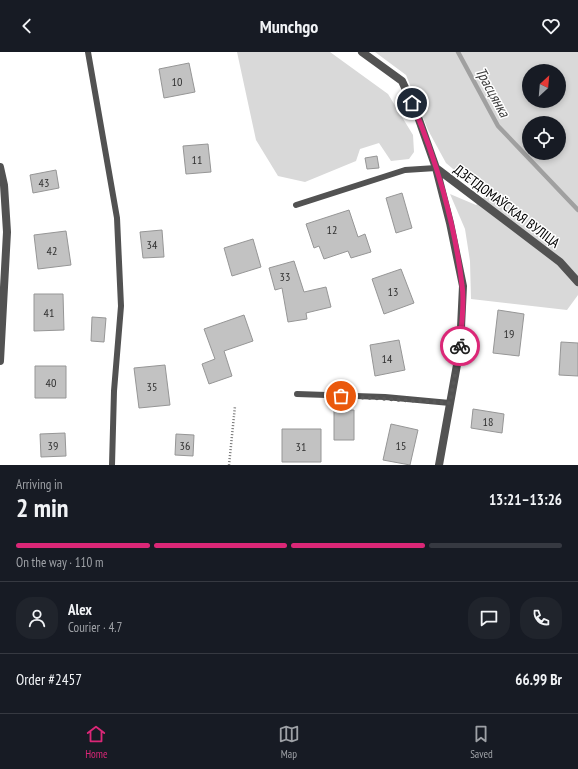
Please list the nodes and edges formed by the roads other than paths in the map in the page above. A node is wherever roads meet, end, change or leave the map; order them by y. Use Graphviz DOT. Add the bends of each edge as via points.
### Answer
graph roads {
  1 [pos="88,52"];
  2 [pos="362,52"];
  3 [pos="0,167"];
  4 [pos="436,168"];
  5 [pos="296,206"];
  6 [pos="578,282"];
  7 [pos="0,361"];
  8 [pos="297,394"];
  9 [pos="450,403"];
  10 [pos="112,465"];
  11 [pos="439,465"];
  1 -- 10 [label="lane" via="117,218 121,306 114,391"];
  2 -- 4 [label="street, ДЗЕТДОМАЎСКАЯ ВУЛІЦА" via="402,81"];
  3 -- 7 [label="street" via="4,185 7,232"];
  4 -- 5 [label="lane" via="405,170"];
  4 -- 6 [label="street, ДЗЕТДОМАЎСКАЯ ВУЛІЦА" via="560,262"];
  4 -- 9 [label="street" via="463,286 460,348"];
  8 -- 9 [label="lane" via="385,397"];
  9 -- 11 [label="street"];
}
